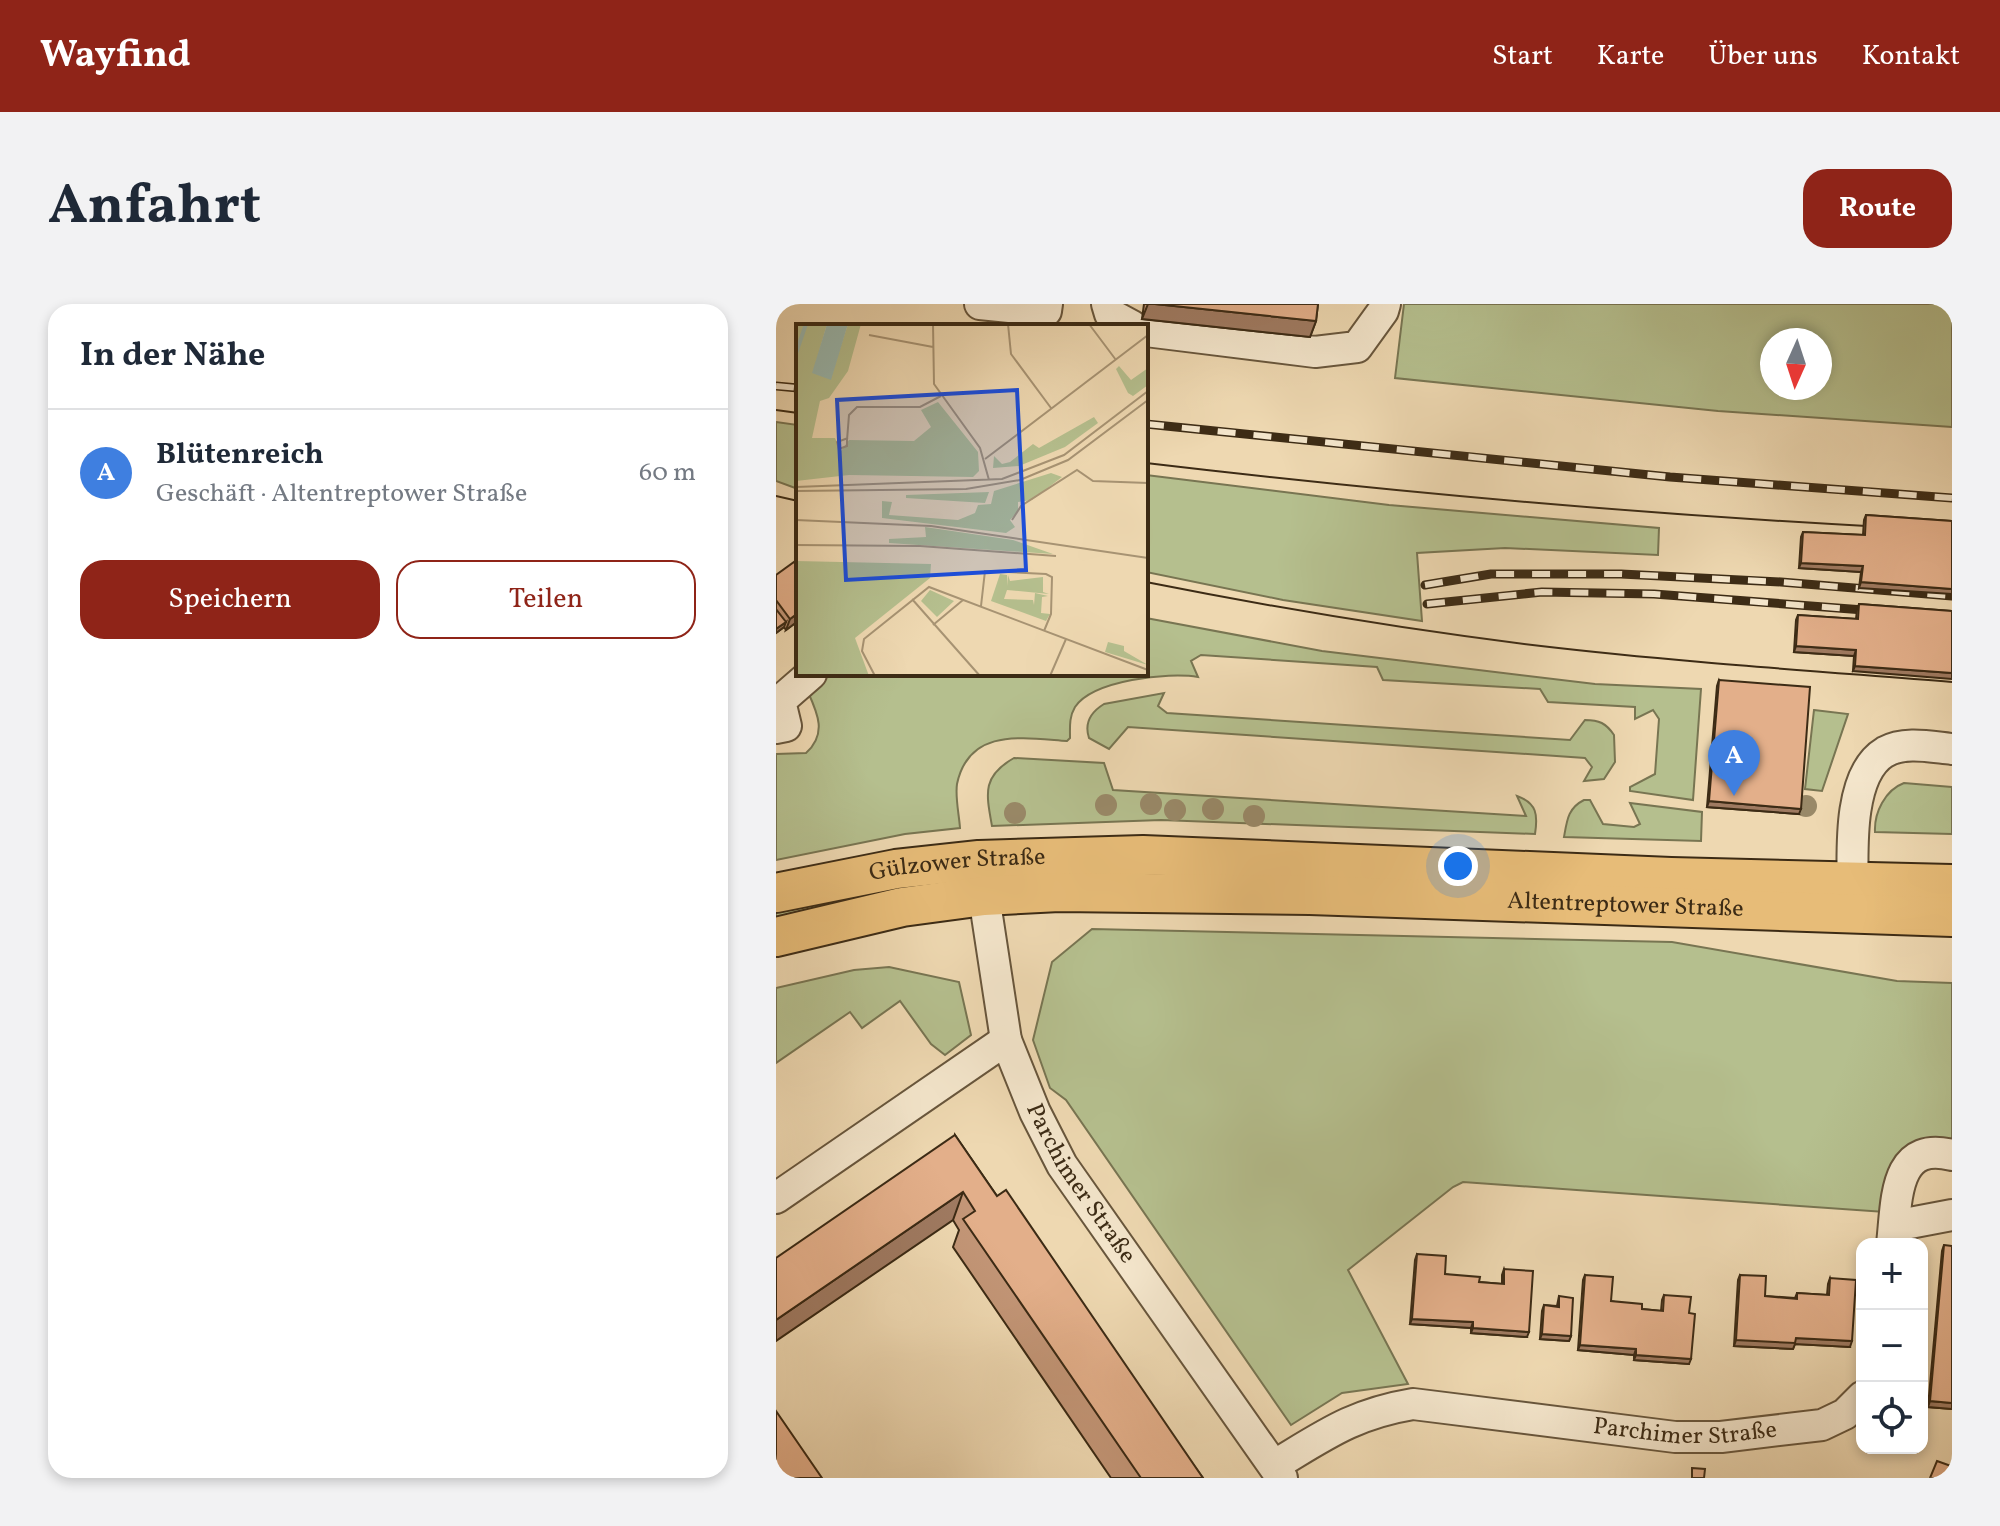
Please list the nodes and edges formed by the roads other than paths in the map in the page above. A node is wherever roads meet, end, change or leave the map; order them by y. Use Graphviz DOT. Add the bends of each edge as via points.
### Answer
graph roads {
  1 [pos="980,304"];
  2 [pos="1047,304"];
  3 [pos="1107,304"];
  4 [pos="1385,304"];
  5 [pos="1128,324"];
  6 [pos="1148,331"];
  7 [pos="809,676"];
  8 [pos="776,728"];
  9 [pos="1952,749"];
  10 [pos="1143,855"];
  11 [pos="982,878"];
  12 [pos="1952,884"];
  13 [pos="1059,892"];
  14 [pos="776,893"];
  15 [pos="1853,898"];
  16 [pos="1952,917"];
  17 [pos="776,937"];
  18 [pos="1006,1040"];
  19 [pos="1952,1155"];
  20 [pos="776,1198"];
  21 [pos="1952,1215"];
  22 [pos="1893,1235"];
  23 [pos="1856,1403"];
  24 [pos="1279,1472"];
  1 -- 2 [label="street" via="1046,311"];
  3 -- 5 [label="street" via="1110,314"];
  4 -- 6 [label="street" via="1357,347 1315,352"];
  7 -- 8 [label="street" via="780,701 786,726"];
  9 -- 15 [label="street" via="1910,745 1885,752 1867,770 1856,817"];
  10 -- 11 [label="main road, Gülzower Straße"];
  10 -- 15 [label="main road, Altentreptower Straße" via="1671,877"];
  11 -- 13 [label="main road, Gülzower Straße"];
  11 -- 14 [label="main road, Gülzower Straße" via="896,869"];
  11 -- 17 [label="main road, Gülzower Straße" via="902,907"];
  11 -- 18 [label="street, Parchimer Straße"];
  12 -- 15 [label="main road, Altentreptower Straße"];
  13 -- 15 [label="main road, Altentreptower Straße"];
  15 -- 16 [label="main road, Altentreptower Straße"];
  18 -- 20 [label="street"];
  18 -- 24 [label="street, Parchimer Straße" via="1062,1165"];
  19 -- 22 [label="street" via="1935,1150 1910,1159"];
  21 -- 22 [label="street"];
  23 -- 24 [label="street, Parchimer Straße" via="1822,1425 1721,1437 1675,1437 1413,1404 1347,1422"];
}
